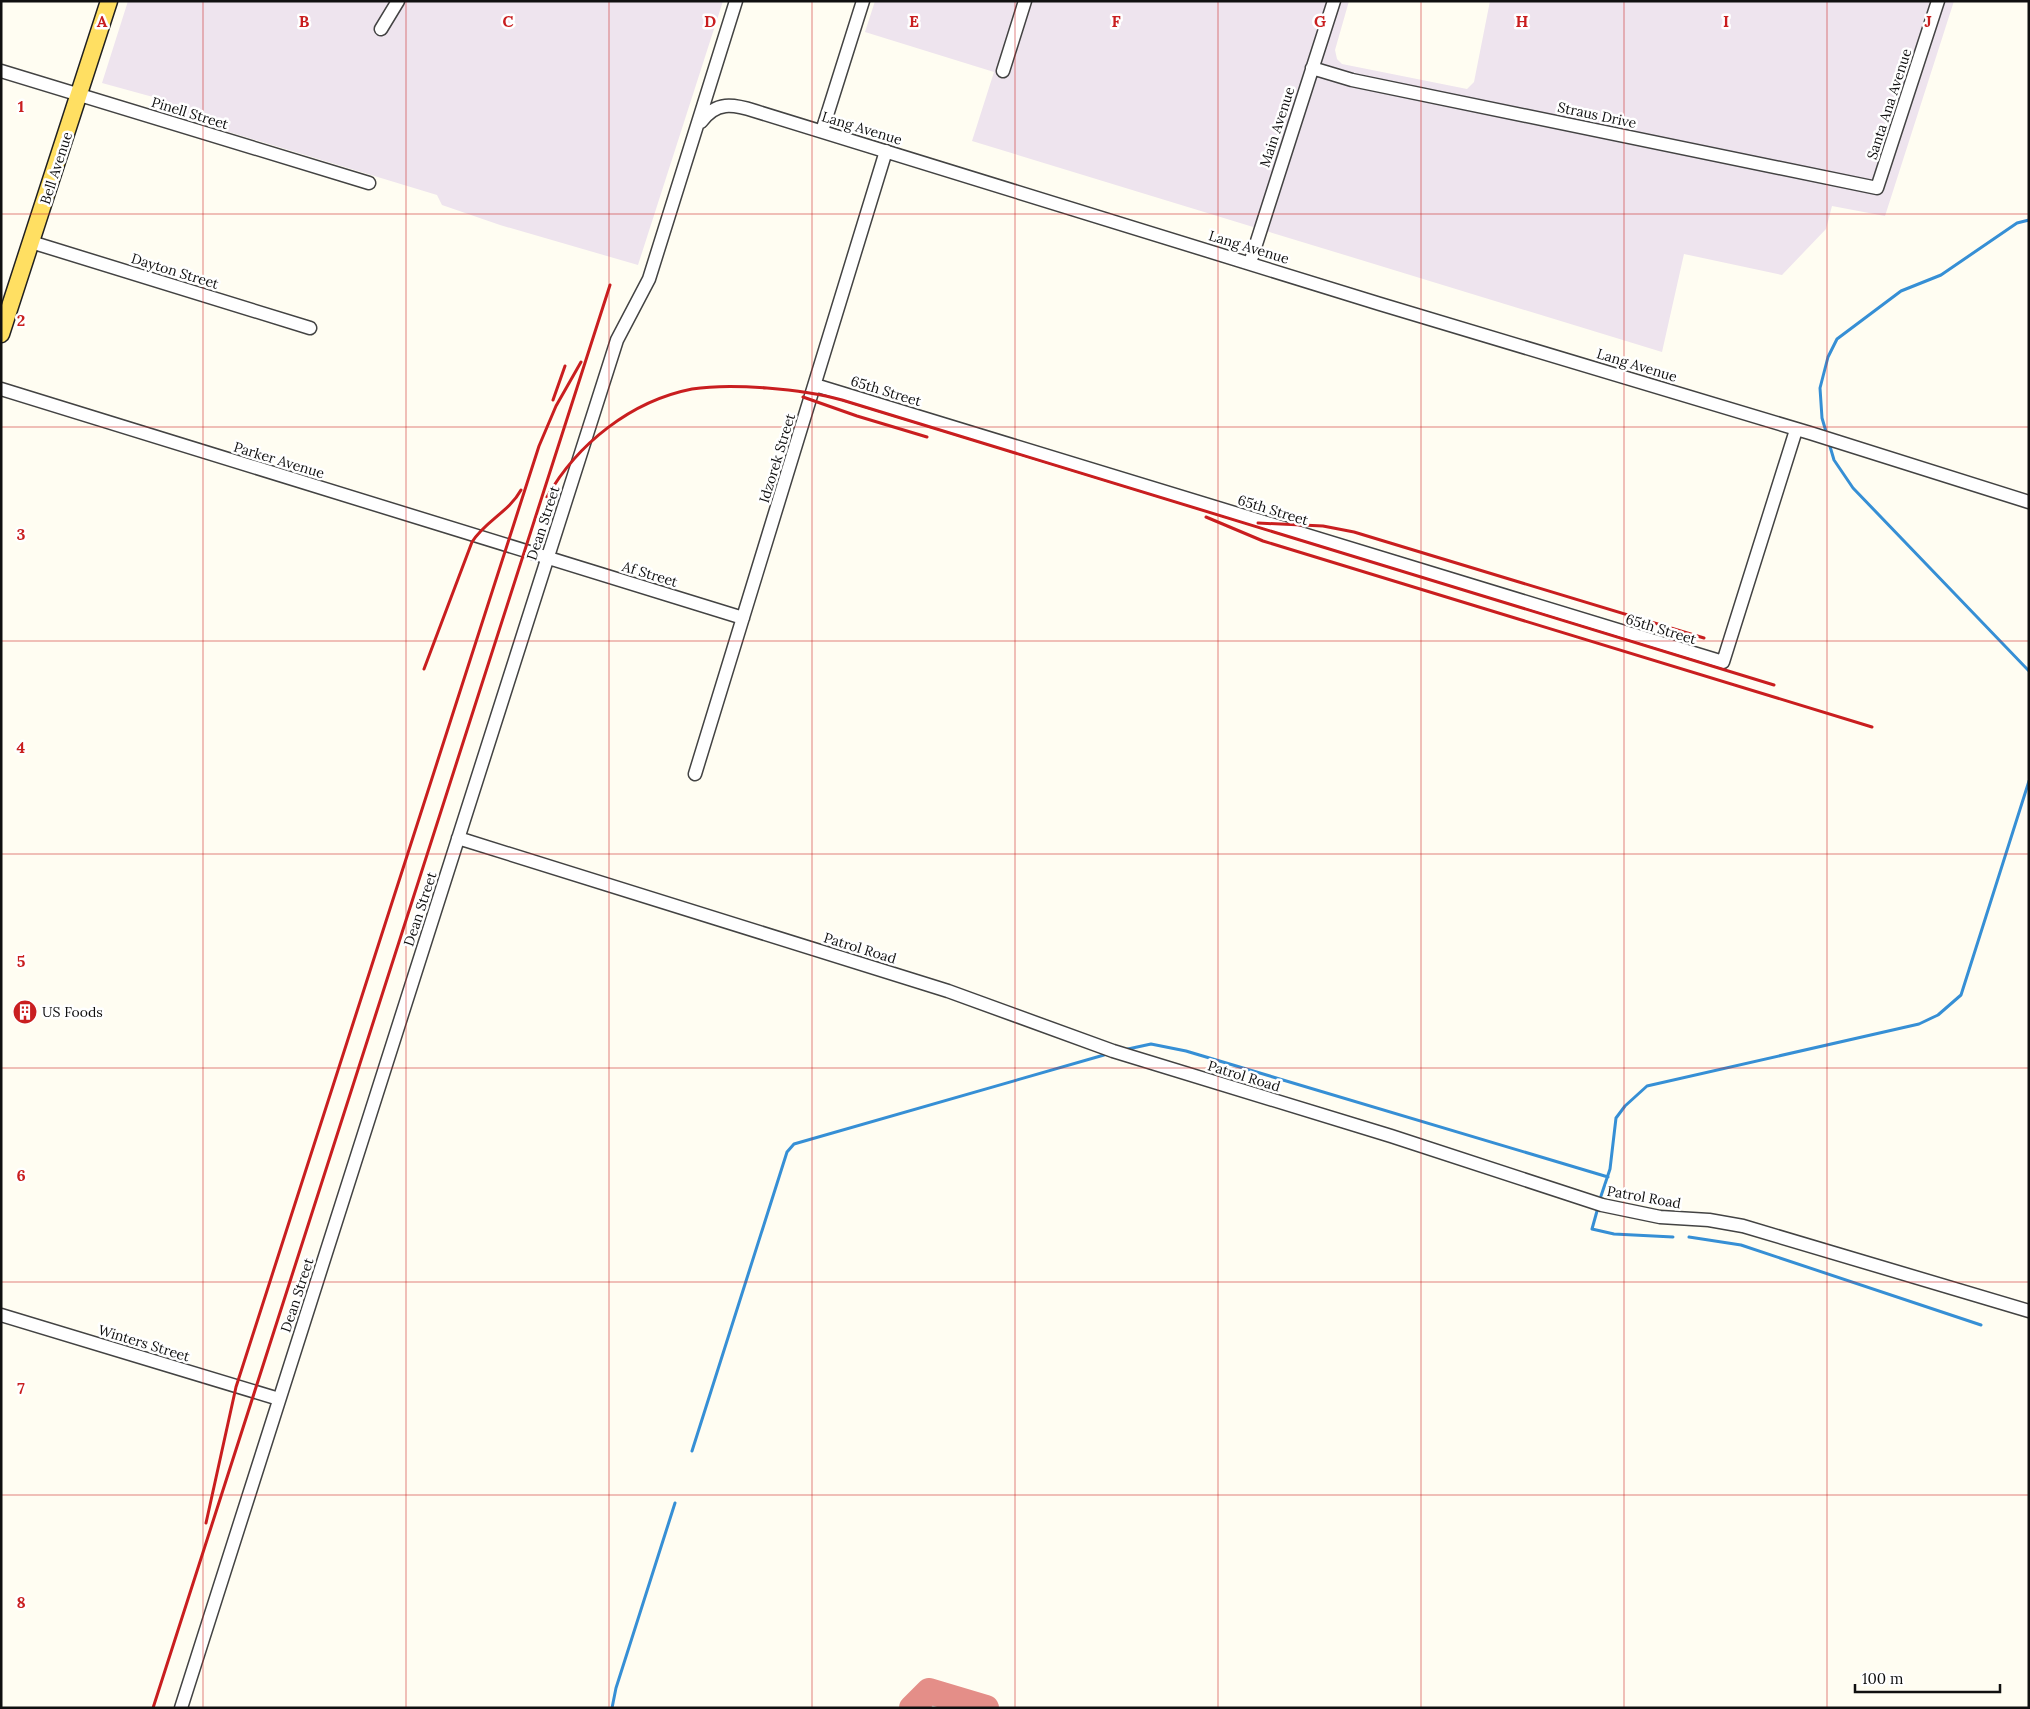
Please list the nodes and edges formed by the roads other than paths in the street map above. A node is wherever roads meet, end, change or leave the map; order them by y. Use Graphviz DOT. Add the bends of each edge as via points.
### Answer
graph roads {
  1 [pos="110,1"];
  2 [pos="398,1"];
  3 [pos="736,1"];
  4 [pos="862,1"];
  5 [pos="1025,1"];
  6 [pos="1334,1"];
  7 [pos="1938,1"];
  8 [pos="381,29"];
  9 [pos="1312,68"];
  10 [pos="1,71"];
  11 [pos="1003,71"];
  12 [pos="79,95"];
  13 [pos="699,124"];
  14 [pos="822,131"];
  15 [pos="886,151"];
  16 [pos="369,183"];
  17 [pos="1877,188"];
  18 [pos="31,242"];
  19 [pos="1250,263"];
  20 [pos="310,328"];
  21 [pos="1,334"];
  22 [pos="815,385"];
  23 [pos="1,389"];
  24 [pos="1796,430"];
  25 [pos="2029,502"];
  26 [pos="548,558"];
  27 [pos="743,618"];
  28 [pos="695,774"];
  29 [pos="458,838"];
  30 [pos="2029,1311"];
  31 [pos="1,1315"];
  32 [pos="279,1399"];
  33 [pos="180,1708"];
  1 -- 12 [label="main road, Bell Avenue"];
  2 -- 8 [label="street"];
  3 -- 13 [label="street, Dean Street"];
  4 -- 14 [label="street"];
  5 -- 11 [label="street"];
  6 -- 9 [label="street, Main Avenue"];
  7 -- 17 [label="street, Santa Ana Avenue"];
  9 -- 17 [label="street, Straus Drive" via="1352,80"];
  9 -- 19 [label="street, Main Avenue"];
  10 -- 12 [label="street, Pinell Street"];
  12 -- 16 [label="street, Pinell Street"];
  12 -- 18 [label="main road, Bell Avenue"];
  13 -- 14 [label="street, Lang Avenue" via="711,110 731,105"];
  13 -- 26 [label="street, Dean Street" via="649,279 617,340"];
  14 -- 15 [label="street, Lang Avenue"];
  15 -- 19 [label="street, Lang Avenue"];
  15 -- 22 [label="street, Idzorek Street"];
  18 -- 20 [label="street, Dayton Street"];
  18 -- 21 [label="main road, Bell Avenue"];
  19 -- 24 [label="street, Lang Avenue"];
  22 -- 24 [label="street, 65th Street" via="1723,662"];
  22 -- 27 [label="street, Idzorek Street"];
  23 -- 26 [label="street, Parker Avenue"];
  24 -- 25 [label="street, Lang Avenue"];
  26 -- 27 [label="street, Af Street"];
  26 -- 29 [label="street, Dean Street"];
  27 -- 28 [label="street, Idzorek Street"];
  29 -- 30 [label="street, Patrol Road" via="935,987 1113,1051 1602,1205 1660,1217 1743,1226"];
  29 -- 32 [label="street, Dean Street"];
  31 -- 32 [label="street, Winters Street"];
  32 -- 33 [label="street, Dean Street"];
}
